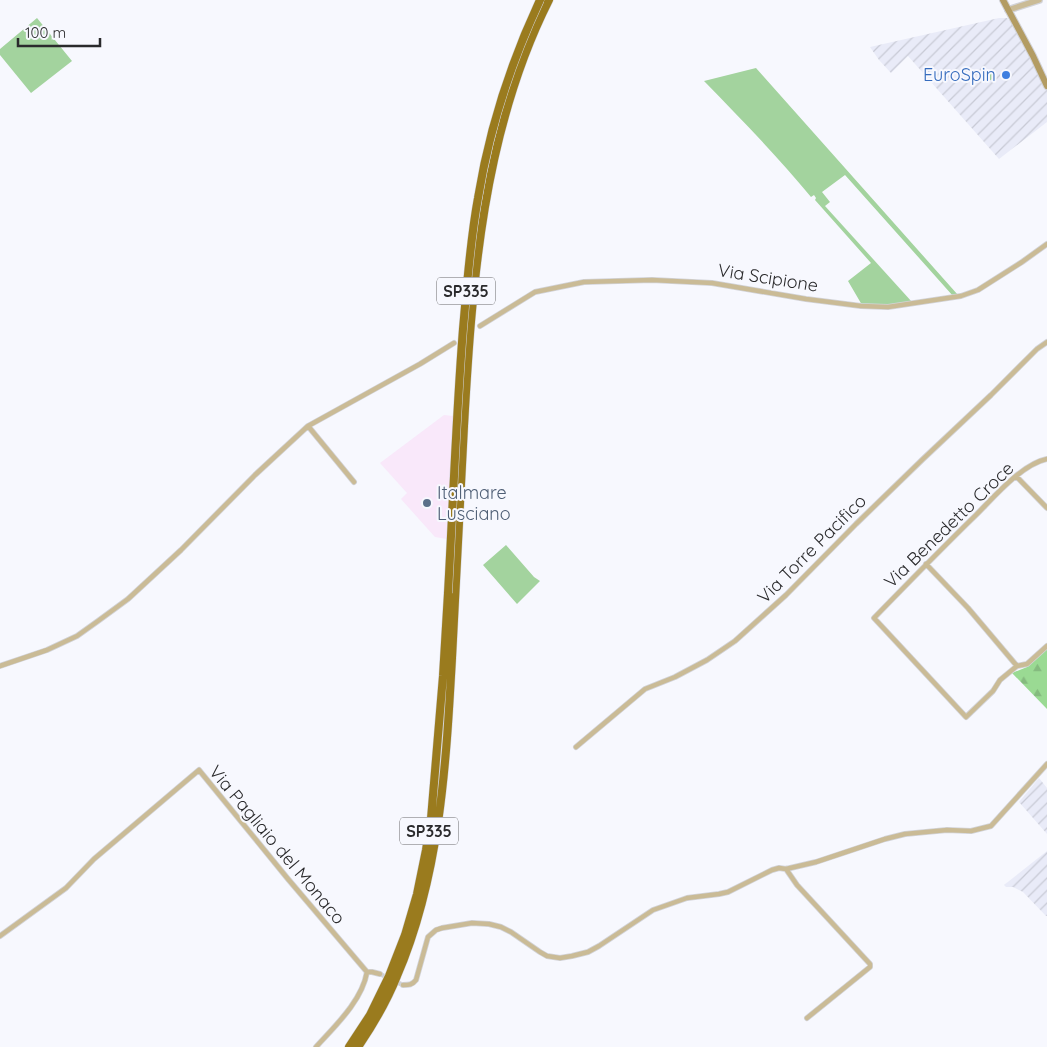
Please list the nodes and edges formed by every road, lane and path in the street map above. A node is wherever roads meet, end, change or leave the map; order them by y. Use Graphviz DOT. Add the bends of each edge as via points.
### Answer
graph roads {
  1 [pos="540,0"];
  2 [pos="549,0"];
  3 [pos="1003,0"];
  4 [pos="1039,0"];
  5 [pos="1008,10"];
  6 [pos="1044,73"];
  7 [pos="1047,86"];
  8 [pos="1047,244"];
  9 [pos="480,326"];
  10 [pos="1047,342"];
  11 [pos="454,343"];
  12 [pos="308,426"];
  13 [pos="1047,458"];
  14 [pos="1016,476"];
  15 [pos="354,482"];
  16 [pos="1047,508"];
  17 [pos="926,564"];
  18 [pos="452,603"];
  19 [pos="1047,646"];
  20 [pos="0,666"];
  21 [pos="1017,666"];
  22 [pos="576,747"];
  23 [pos="1047,764"];
  24 [pos="786,869"];
  25 [pos="0,936"];
  26 [pos="368,972"];
  27 [pos="380,974"];
  28 [pos="403,985"];
  29 [pos="807,1018"];
  30 [pos="316,1047"];
  31 [pos="349,1047"];
  32 [pos="358,1047"];
  1 -- 18 [label="highway, SP335, bridge" via="508,79 494,126 478,197 468,264"];
  2 -- 18 [label="highway, SP335" via="516,78 487,196 468,370"];
  3 -- 5 [label="main road"];
  4 -- 5 [label="street"];
  5 -- 6 [label="main road"];
  6 -- 7 [label="main road"];
  8 -- 9 [label="street, Via Scipione" via="978,290 961,296 888,307 806,299 712,282 584,282 535,292"];
  10 -- 22 [label="street, Via Torre Pacifico" via="735,641 707,660 645,689"];
  11 -- 12 [label="street"];
  12 -- 15 [label="street"];
  12 -- 20 [label="street" via="128,599 77,636"];
  13 -- 14 [label="street, Via Benedetto Croce"];
  14 -- 16 [label="street"];
  14 -- 17 [label="street, Via Benedetto Croce"];
  17 -- 21 [label="street"];
  17 -- 21 [label="street, Via Benedetto Croce" via="874,618 966,717"];
  18 -- 31 [label="highway, SP335" via="431,819 417,894 389,976 370,1015"];
  18 -- 32 [label="highway, SP335" via="445,761 433,858 416,924 397,977"];
  19 -- 21 [label="street" via="1027,664"];
  23 -- 24 [label="street" via="991,826 971,831 905,834"];
  24 -- 28 [label="street" via="772,870 728,892 687,898 652,910 599,946 572,956 547,956 511,932 489,924 442,928 428,937 416,980 413,984"];
  24 -- 29 [label="street" via="870,964"];
  25 -- 26 [label="street, Via Pagliaio del Monaco" via="66,888 94,859 199,770"];
  26 -- 27 [label="street"];
  26 -- 30 [label="street" via="348,1012"];
}
